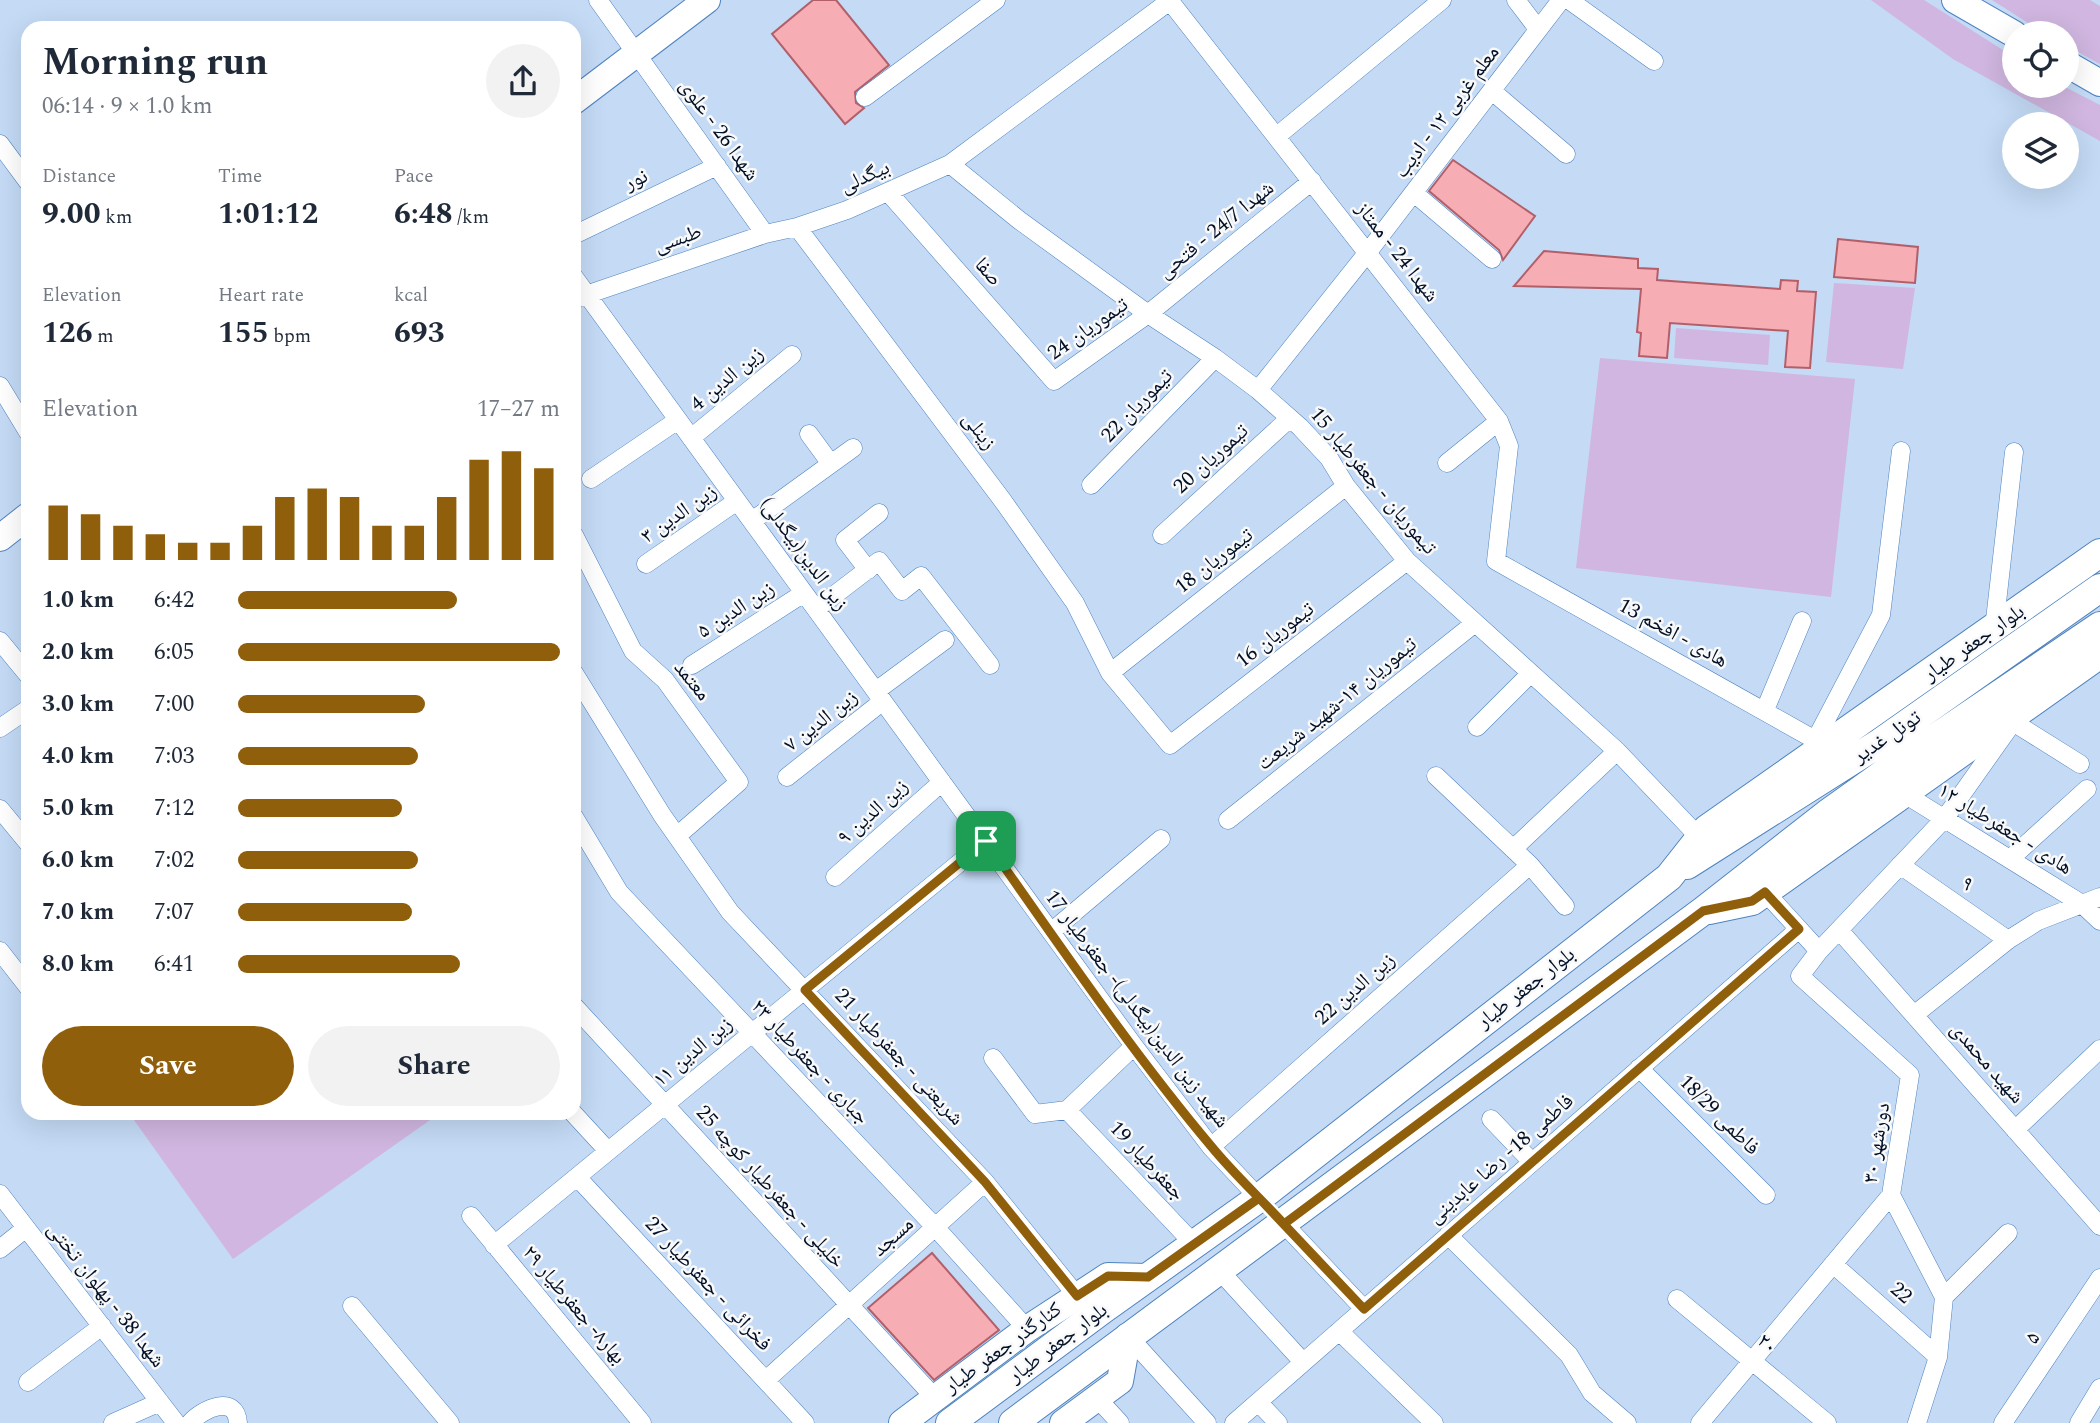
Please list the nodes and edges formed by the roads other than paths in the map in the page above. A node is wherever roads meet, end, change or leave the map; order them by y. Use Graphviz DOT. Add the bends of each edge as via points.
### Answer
graph roads {
  1 [pos="598,0"];
  2 [pos="996,0"];
  3 [pos="1170,0"];
  4 [pos="1442,0"];
  5 [pos="1516,0"];
  6 [pos="1561,0"];
  7 [pos="1569,0"];
  8 [pos="1955,0"];
  9 [pos="700,2"];
  10 [pos="2002,27"];
  11 [pos="1538,29"];
  12 [pos="636,53"];
  13 [pos="1654,61"];
  14 [pos="2079,71"];
  15 [pos="2100,83"];
  16 [pos="1492,91"];
  17 [pos="581,96"];
  18 [pos="865,97"];
  19 [pos="1277,136"];
  20 [pos="0,144"];
  21 [pos="1566,154"];
  22 [pos="950,164"];
  23 [pos="717,166"];
  24 [pos="21,172"];
  25 [pos="1312,181"];
  26 [pos="888,192"];
  27 [pos="1414,193"];
  28 [pos="797,227"];
  29 [pos="581,232"];
  30 [pos="765,234"];
  31 [pos="1368,252"];
  32 [pos="1492,259"];
  33 [pos="581,296"];
  34 [pos="581,297"];
  35 [pos="1148,314"];
  36 [pos="792,355"];
  37 [pos="1215,358"];
  38 [pos="1054,381"];
  39 [pos="0,386"];
  40 [pos="1258,390"];
  41 [pos="1290,418"];
  42 [pos="21,420"];
  43 [pos="678,420"];
  44 [pos="1499,421"];
  45 [pos="809,434"];
  46 [pos="691,438"];
  47 [pos="853,448"];
  48 [pos="1901,451"];
  49 [pos="2014,452"];
  50 [pos="1447,463"];
  51 [pos="831,464"];
  52 [pos="591,479"];
  53 [pos="1091,485"];
  54 [pos="1346,486"];
  55 [pos="737,501"];
  56 [pos="879,513"];
  57 [pos="751,521"];
  58 [pos="21,522"];
  59 [pos="1162,535"];
  60 [pos="0,538"];
  61 [pos="581,550"];
  62 [pos="2100,553"];
  63 [pos="1407,561"];
  64 [pos="1496,561"];
  65 [pos="646,564"];
  66 [pos="868,570"];
  67 [pos="2100,588"];
  68 [pos="804,593"];
  69 [pos="816,609"];
  70 [pos="1802,621"];
  71 [pos="1475,623"];
  72 [pos="2100,626"];
  73 [pos="1994,629"];
  74 [pos="945,640"];
  75 [pos="0,641"];
  76 [pos="2100,653"];
  77 [pos="692,665"];
  78 [pos="990,665"];
  79 [pos="21,666"];
  80 [pos="1110,673"];
  81 [pos="1531,673"];
  82 [pos="879,696"];
  83 [pos="581,699"];
  84 [pos="1765,710"];
  85 [pos="21,714"];
  86 [pos="1477,727"];
  87 [pos="0,728"];
  88 [pos="1821,742"];
  89 [pos="1170,745"];
  90 [pos="1617,751"];
  91 [pos="2080,764"];
  92 [pos="1436,776"];
  93 [pos="787,777"];
  94 [pos="942,782"];
  95 [pos="2087,789"];
  96 [pos="1903,793"];
  97 [pos="0,810"];
  98 [pos="1827,814"];
  99 [pos="1945,818"];
  100 [pos="1228,820"];
  101 [pos="581,828"];
  102 [pos="21,835"];
  103 [pos="677,836"];
  104 [pos="1700,838"];
  105 [pos="1161,839"];
  106 [pos="986,841"];
  107 [pos="1513,849"];
  108 [pos="2011,858"];
  109 [pos="1530,865"];
  110 [pos="1900,865"];
  111 [pos="835,877"];
  112 [pos="1669,877"];
  113 [pos="1765,892"];
  114 [pos="2100,897"];
  115 [pos="2082,904"];
  116 [pos="1566,906"];
  117 [pos="1703,911"];
  118 [pos="2100,921"];
  119 [pos="1799,929"];
  120 [pos="1839,930"];
  121 [pos="1051,932"];
  122 [pos="2008,940"];
  123 [pos="0,951"];
  124 [pos="1819,951"];
  125 [pos="21,978"];
  126 [pos="805,990"];
  127 [pos="581,1014"];
  128 [pos="1914,1015"];
  129 [pos="751,1034"];
  130 [pos="1134,1046"];
  131 [pos="2098,1056"];
  132 [pos="993,1058"];
  133 [pos="1639,1068"];
  134 [pos="665,1105"];
  135 [pos="1068,1110"];
  136 [pos="1491,1119"];
  137 [pos="579,1120"];
  138 [pos="2015,1130"];
  139 [pos="1211,1147"];
  140 [pos="608,1151"];
  141 [pos="1532,1162"];
  142 [pos="577,1177"];
  143 [pos="985,1182"];
  144 [pos="0,1194"];
  145 [pos="1766,1195"];
  146 [pos="1891,1195"];
  147 [pos="1259,1198"];
  148 [pos="471,1216"];
  149 [pos="1284,1224"];
  150 [pos="2100,1226"];
  151 [pos="26,1228"];
  152 [pos="936,1228"];
  153 [pos="2008,1233"];
  154 [pos="1448,1236"];
  155 [pos="1194,1244"];
  156 [pos="494,1245"];
  157 [pos="0,1249"];
  158 [pos="1833,1264"];
  159 [pos="1219,1270"];
  160 [pos="1148,1277"];
  161 [pos="2100,1278"];
  162 [pos="1077,1296"];
  163 [pos="1944,1297"];
  164 [pos="1677,1299"];
  165 [pos="352,1306"];
  166 [pos="849,1308"];
  167 [pos="1364,1309"];
  168 [pos="102,1326"];
  169 [pos="1027,1329"];
  170 [pos="1339,1331"];
  171 [pos="1128,1336"];
  172 [pos="1938,1357"];
  173 [pos="1752,1361"];
  174 [pos="1303,1362"];
  175 [pos="766,1380"];
  176 [pos="28,1382"];
  177 [pos="2098,1397"];
  178 [pos="935,1398"];
  179 [pos="1097,1398"];
  180 [pos="160,1402"];
  181 [pos="1258,1402"];
  182 [pos="113,1423"];
  183 [pos="176,1423"];
  184 [pos="190,1423"];
  185 [pos="239,1423"];
  186 [pos="450,1423"];
  187 [pos="642,1423"];
  188 [pos="805,1423"];
  189 [pos="902,1423"];
  190 [pos="950,1423"];
  191 [pos="1013,1423"];
  192 [pos="1063,1423"];
  193 [pos="1120,1423"];
  194 [pos="1207,1423"];
  195 [pos="1234,1423"];
  196 [pos="1278,1423"];
  197 [pos="1434,1423"];
  198 [pos="1627,1423"];
  199 [pos="1700,1423"];
  200 [pos="1827,1423"];
  201 [pos="1917,1423"];
  202 [pos="2003,1423"];
  203 [pos="2079,1423"];
  1 -- 12 [label="street, شهدا 26 - علوی"];
  2 -- 18 [label="street"];
  3 -- 19 [label="street, شهدا 24 - ممتاز"];
  3 -- 22 [label="street, بیگدلی"];
  4 -- 19 [label="street"];
  5 -- 11 [label="street"];
  6 -- 11 [label="street, معلم غربی ۱۲ - ادیب"];
  7 -- 13 [label="street"];
  8 -- 10 [label="main road"];
  9 -- 12 [label="main road"];
  11 -- 16 [label="street, معلم غربی ۱۲ - ادیب"];
  12 -- 17 [label="main road"];
  12 -- 23 [label="street, شهدا 26 - علوی"];
  14 -- 15 [label="main road"];
  16 -- 21 [label="street"];
  16 -- 27 [label="street, معلم غربی ۱۲ - ادیب"];
  19 -- 25 [label="street, شهدا 24 - ممتاز"];
  20 -- 24 [label="street"];
  22 -- 26 [label="street, بیگدلی"];
  22 -- 35 [label="street, تیموریان - جعفرطیار 15"];
  23 -- 29 [label="street, نور"];
  23 -- 30 [label="street, شهدا 26 - علوی"];
  25 -- 31 [label="street, شهدا 24 - ممتاز"];
  25 -- 35 [label="street, شهدا 24/7 - فتحی"];
  26 -- 28 [label="street, بیگدلی"];
  26 -- 38 [label="street, صفا"];
  27 -- 31 [label="street, معلم غربی ۱۲ - ادیب"];
  27 -- 32 [label="street"];
  28 -- 30 [label="street, طبسی"];
  28 -- 80 [label="street, زینلی" via="1075,603"];
  30 -- 33 [label="street, طبسی"];
  31 -- 40 [label="street, معلم غربی ۱۲ - ادیب"];
  31 -- 44 [label="street, شهدا 24 - ممتاز"];
  34 -- 43 [label="street, زین الدین(بیگدلی)"];
  35 -- 37 [label="street, تیموریان - جعفرطیار 15"];
  35 -- 38 [label="street, تیموریان 24"];
  36 -- 46 [label="street, زین الدین 4"];
  37 -- 40 [label="street, تیموریان - جعفرطیار 15"];
  37 -- 53 [label="street, تیموریان 22"];
  39 -- 42 [label="street"];
  40 -- 41 [label="street, تیموریان - جعفرطیار 15"];
  41 -- 54 [label="street, تیموریان - جعفرطیار 15" via="1329,458"];
  41 -- 59 [label="street, تیموریان 20"];
  43 -- 46 [label="street, زین الدین(بیگدلی)"];
  43 -- 52 [label="street"];
  44 -- 50 [label="street"];
  44 -- 64 [label="street, شهدا 24 - ممتاز" via="1509,446"];
  45 -- 51 [label="street"];
  46 -- 55 [label="street, زین الدین(بیگدلی)"];
  47 -- 51 [label="street"];
  48 -- 88 [label="street" via="1881,615"];
  49 -- 73 [label="street"];
  51 -- 57 [label="street"];
  54 -- 63 [label="street, تیموریان - جعفرطیار 15"];
  54 -- 80 [label="street, تیموریان 18"];
  55 -- 57 [label="street, زین الدین(بیگدلی)"];
  55 -- 65 [label="street, زین الدین ۳"];
  56 -- 66 [label="street" via="845,540"];
  57 -- 68 [label="street, زین الدین(بیگدلی)"];
  58 -- 60 [label="main road"];
  61 -- 103 [label="street, معتمد" via="633,651 665,680 739,782"];
  62 -- 73 [label="main road, بلوار جعفر طیار"];
  63 -- 71 [label="street, تیموریان - جعفرطیار 15"];
  63 -- 89 [label="street, تیموریان 16"];
  64 -- 84 [label="street, هادی - افخم 13"];
  66 -- 69 [label="street"];
  66 -- 78 [label="street" via="879,561 902,591 921,576"];
  67 -- 112 [label="main road, تونل غدیر" via="1881,742"];
  68 -- 69 [label="street, زین الدین(بیگدلی)"];
  68 -- 77 [label="street, زین الدین ۵"];
  69 -- 82 [label="street, زین الدین(بیگدلی)"];
  70 -- 84 [label="street"];
  71 -- 81 [label="street, تیموریان - جعفرطیار 15"];
  71 -- 100 [label="street, تیموریان ۱۴-شهید شریعت"];
  72 -- 98 [label="main road, تونل غدیر"];
  73 -- 88 [label="main road, بلوار جعفر طیار"];
  74 -- 82 [label="street, زین الدین ۷"];
  75 -- 79 [label="street"];
  76 -- 96 [label="main road, بلوار جعفر طیار"];
  80 -- 89 [label="street, زینلی"];
  81 -- 86 [label="street"];
  81 -- 90 [label="street, تیموریان - جعفرطیار 15"];
  82 -- 93 [label="street, زین الدین ۷"];
  82 -- 94 [label="street, زین الدین(بیگدلی)"];
  83 -- 103 [label="street, شریعتی - جعفرطیار 21"];
  84 -- 88 [label="street, هادی - افخم 13"];
  85 -- 87 [label="street"];
  88 -- 104 [label="main road, بلوار جعفر طیار"];
  90 -- 104 [label="street, تیموریان - جعفرطیار 15"];
  90 -- 107 [label="street"];
  91 -- 99 [label="street" via="2013,722"];
  92 -- 107 [label="street"];
  94 -- 106 [label="street, زین الدین(بیگدلی)"];
  94 -- 111 [label="street, زین الدین ۹"];
  95 -- 108 [label="street"];
  96 -- 99 [label="street, هادی - جعفرطیار ۱۲"];
  96 -- 113 [label="main road, بلوار جعفر طیار"];
  97 -- 102 [label="street"];
  98 -- 117 [label="main road, بلوار جعفر طیار"];
  99 -- 108 [label="street, هادی - جعفرطیار ۱۲"];
  99 -- 110 [label="street"];
  101 -- 129 [label="street, جباری - جعفرطیار ۲۳" via="620,892"];
  103 -- 126 [label="street, شریعتی - جعفرطیار 21" via="730,912"];
  104 -- 112 [label="main road, بلوار جعفر طیار"];
  105 -- 121 [label="street"];
  106 -- 121 [label="street, شهید زین الدین(بیگدلی)- جعفرطیار 17"];
  106 -- 126 [label="street, زین الدین ۱۱"];
  107 -- 109 [label="street"];
  108 -- 115 [label="street, هادی - جعفرطیار ۱۲"];
  109 -- 116 [label="street"];
  109 -- 139 [label="street, زین الدین 22"];
  110 -- 120 [label="street"];
  110 -- 122 [label="street, ۹"];
  112 -- 147 [label="main road, بلوار جعفر طیار"];
  113 -- 117 [label="main road, بلوار جعفر طیار" via="1752,901"];
  113 -- 119 [label="street"];
  114 -- 115 [label="street"];
  115 -- 118 [label="street, هادی - جعفرطیار ۱۲"];
  115 -- 122 [label="street" via="2038,921"];
  117 -- 149 [label="main road, بلوار جعفر طیار"];
  119 -- 124 [label="street"];
  119 -- 133 [label="street, فاطمی 18- رضا عابدینی"];
  120 -- 124 [label="street"];
  120 -- 128 [label="street, شهید محمدی"];
  121 -- 130 [label="street, شهید زین الدین(بیگدلی)- جعفرطیار 17"];
  122 -- 128 [label="street"];
  123 -- 125 [label="street"];
  124 -- 146 [label="street, دورشهر ۳۰" via="1801,976 1910,1075"];
  126 -- 129 [label="street, زین الدین ۱۱"];
  126 -- 143 [label="street, شریعتی - جعفرطیار 21"];
  127 -- 134 [label="street, خلیلی - جعفرطیار کوچه 25"];
  128 -- 138 [label="street, شهید محمدی"];
  129 -- 134 [label="street, زین الدین ۱۱"];
  129 -- 152 [label="street, جباری - جعفرطیار ۲۳"];
  130 -- 135 [label="street"];
  130 -- 139 [label="street, شهید زین الدین(بیگدلی)- جعفرطیار 17"];
  131 -- 138 [label="street"];
  132 -- 135 [label="street" via="1035,1114"];
  133 -- 141 [label="street, فاطمی 18- رضا عابدینی"];
  133 -- 145 [label="street, فاطمی 18/29"];
  134 -- 140 [label="street, زین الدین ۱۱"];
  134 -- 166 [label="street, خلیلی - جعفرطیار کوچه 25"];
  135 -- 155 [label="street, جعفرطیار 19"];
  136 -- 141 [label="street"];
  137 -- 140 [label="street"];
  138 -- 150 [label="street, شهید محمدی"];
  139 -- 147 [label="street, شهید زین الدین(بیگدلی)- جعفرطیار 17"];
  140 -- 142 [label="street, زین الدین ۱۱"];
  141 -- 154 [label="street, فاطمی 18- رضا عابدینی"];
  142 -- 156 [label="street, زین الدین ۱۱"];
  142 -- 175 [label="street, فخرائی - جعفرطیار 27"];
  143 -- 152 [label="street, مسجد"];
  143 -- 162 [label="street, شریعتی - جعفرطیار 21"];
  144 -- 151 [label="street, شهدا 38 - پهلوان تختی"];
  146 -- 158 [label="street"];
  146 -- 163 [label="street, دورشهر ۳۰"];
  147 -- 149 [label="main road"];
  147 -- 155 [label="main road, بلوار جعفر طیار"];
  148 -- 156 [label="street, بهار۸- جعفرطیار ۲۹"];
  149 -- 159 [label="main road, بلوار جعفر طیار"];
  149 -- 167 [label="street"];
  151 -- 157 [label="street"];
  151 -- 168 [label="street, شهدا 38 - پهلوان تختی"];
  152 -- 166 [label="street, مسجد"];
  152 -- 169 [label="street, جباری - جعفرطیار ۲۳"];
  153 -- 163 [label="street"];
  154 -- 167 [label="street, فاطمی 18- رضا عابدینی"];
  154 -- 198 [label="street" via="1569,1355 1591,1393"];
  155 -- 160 [label="main road, بلوار جعفر طیار"];
  156 -- 187 [label="street, بهار۸- جعفرطیار ۲۹"];
  158 -- 172 [label="street, 22"];
  158 -- 173 [label="street"];
  159 -- 171 [label="main road, بلوار جعفر طیار"];
  159 -- 174 [label="street"];
  160 -- 162 [label="main road, کنارگذر جعفر طیار" via="1108,1276"];
  160 -- 190 [label="main road, بلوار جعفر طیار"];
  161 -- 202 [label="street, ۵"];
  162 -- 169 [label="main road, کنارگذر جعفر طیار"];
  163 -- 172 [label="street"];
  164 -- 173 [label="street, ۲۰"];
  165 -- 186 [label="street"];
  166 -- 175 [label="street, مسجد"];
  166 -- 178 [label="street, خلیلی - جعفرطیار کوچه 25"];
  167 -- 170 [label="street, فاطمی 18- رضا عابدینی"];
  168 -- 176 [label="street"];
  168 -- 180 [label="street, شهدا 38 - پهلوان تختی"];
  169 -- 178 [label="main road, کنارگذر جعفر طیار"];
  170 -- 174 [label="street, فاطمی 18- رضا عابدینی"];
  170 -- 197 [label="street"];
  171 -- 179 [label="main road" via="1120,1381"];
  171 -- 191 [label="main road, بلوار جعفر طیار"];
  171 -- 194 [label="street"];
  172 -- 201 [label="street"];
  173 -- 199 [label="street"];
  173 -- 200 [label="street, ۲۰"];
  174 -- 181 [label="street, فاطمی 18- رضا عابدینی"];
  175 -- 188 [label="street, فخرائی - جعفرطیار 27"];
  177 -- 203 [label="street"];
  178 -- 189 [label="main road, کنارگذر جعفر طیار"];
  179 -- 192 [label="main road"];
  179 -- 193 [label="street"];
  180 -- 182 [label="street"];
  180 -- 183 [label="street, شهدا 38 - پهلوان تختی"];
  181 -- 195 [label="street, فاطمی 18- رضا عابدینی"];
  181 -- 196 [label="street"];
  184 -- 185 [label="street" via="220,1405 233,1409"];
}
